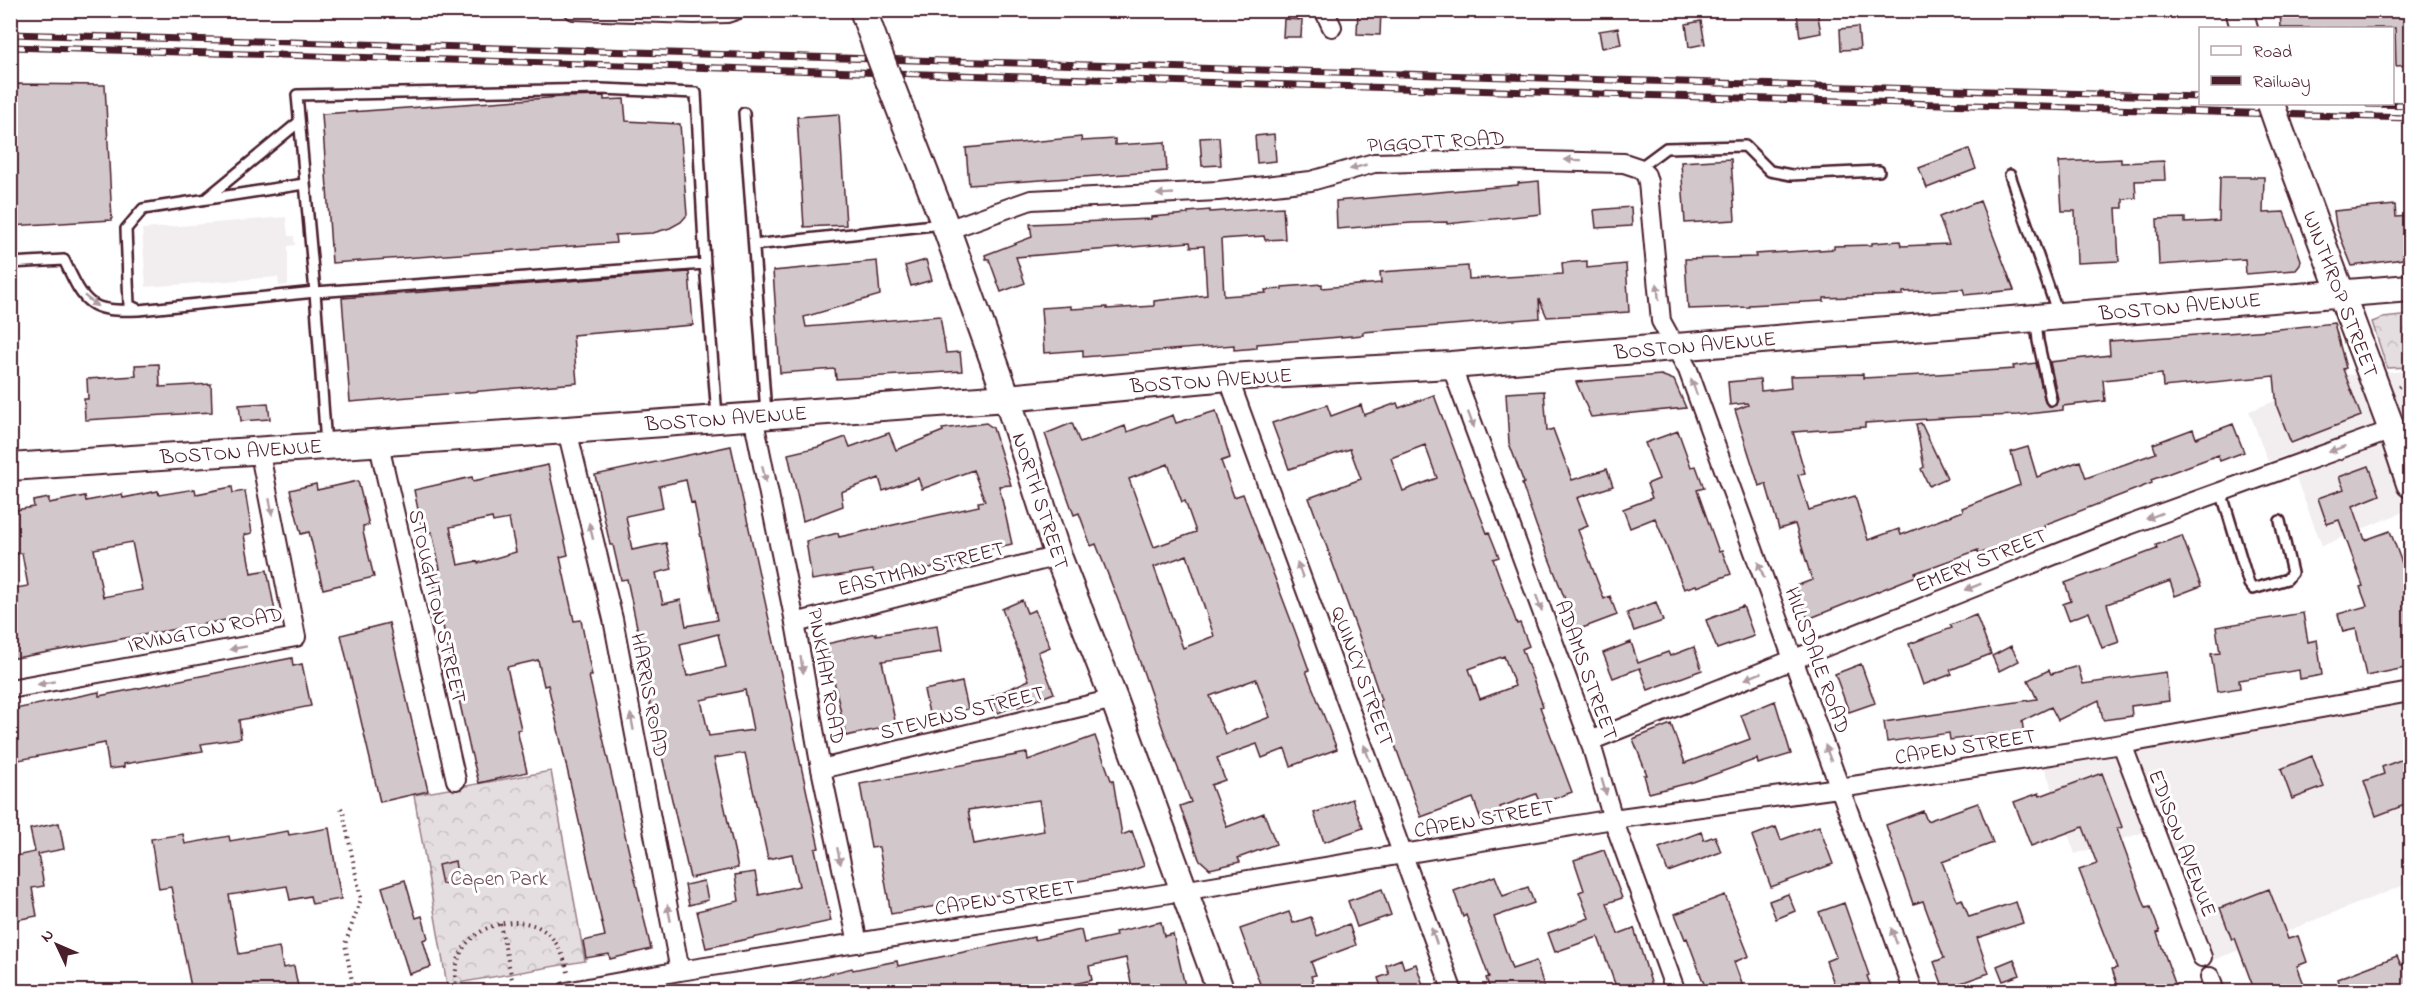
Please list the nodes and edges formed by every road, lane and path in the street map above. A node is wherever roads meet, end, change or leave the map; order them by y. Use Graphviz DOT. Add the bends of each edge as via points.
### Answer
graph roads {
  1 [pos="574,10"];
  2 [pos="736,10"];
  3 [pos="863,10"];
  4 [pos="2239,10"];
  5 [pos="2244,27"];
  6 [pos="744,113"];
  7 [pos="2275,115"];
  8 [pos="299,122"];
  9 [pos="1640,168"];
  10 [pos="1879,171"];
  11 [pos="2010,175"];
  12 [pos="304,184"];
  13 [pos="205,199"];
  14 [pos="946,226"];
  15 [pos="754,245"];
  16 [pos="10,262"];
  17 [pos="705,264"];
  18 [pos="2410,288"];
  19 [pos="315,292"];
  20 [pos="2340,293"];
  21 [pos="139,310"];
  22 [pos="2048,317"];
  23 [pos="1675,347"];
  24 [pos="1450,365"];
  25 [pos="1228,377"];
  26 [pos="1007,398"];
  27 [pos="2051,400"];
  28 [pos="759,416"];
  29 [pos="717,418"];
  30 [pos="567,430"];
  31 [pos="2392,430"];
  32 [pos="378,441"];
  33 [pos="326,445"];
  34 [pos="260,449"];
  35 [pos="2406,454"];
  36 [pos="10,467"];
  37 [pos="2410,484"];
  38 [pos="2221,491"];
  39 [pos="2280,521"];
  40 [pos="1058,556"];
  41 [pos="795,623"];
  42 [pos="1793,659"];
  43 [pos="10,689"];
  44 [pos="2410,692"];
  45 [pos="1114,699"];
  46 [pos="1590,741"];
  47 [pos="2122,744"];
  48 [pos="821,770"];
  49 [pos="456,780"];
  50 [pos="1841,788"];
  51 [pos="340,808"];
  52 [pos="1613,819"];
  53 [pos="1405,854"];
  54 [pos="1183,891"];
  55 [pos="500,924"];
  56 [pos="858,944"];
  57 [pos="2202,957"];
  58 [pos="680,971"];
  59 [pos="568,972"];
  60 [pos="512,979"];
  61 [pos="622,987"];
  62 [pos="456,989"];
  63 [pos="354,992"];
  64 [pos="566,992"];
  65 [pos="1221,992"];
  66 [pos="1453,992"];
  67 [pos="1676,992"];
  68 [pos="1914,992"];
  1 -- 2 [label="street" via="694,14"];
  3 -- 14 [label="main road, NORTH STREET, bridge"];
  4 -- 5 [label="main road"];
  6 -- 15 [label="lane"];
  7 -- 20 [label="main road, WINTHROP STREET"];
  8 -- 12 [label="lane"];
  8 -- 13 [label="lane"];
  8 -- 17 [label="lane" via="297,95 601,89 696,93"];
  9 -- 10 [label="lane" via="1666,148 1745,146 1770,171 1791,175"];
  9 -- 14 [label="street, PIGGOTT ROAD, one-way" via="1585,160 1374,163 1311,181 1229,190 1032,200"];
  23 -- 9 [label="street, one-way" via="1661,321 1648,182"];
  11 -- 22 [label="lane"];
  12 -- 13 [label="lane"];
  12 -- 19 [label="lane"];
  13 -- 21 [label="lane" via="143,209 126,229 129,305"];
  14 -- 15 [label="lane"];
  14 -- 26 [label="main road, NORTH STREET"];
  15 -- 28 [label="lane"];
  16 -- 21 [label="lane, one-way" via="64,260 91,303 110,311"];
  17 -- 19 [label="lane"];
  17 -- 29 [label="lane"];
  18 -- 20 [label="main road, BOSTON AVENUE"];
  19 -- 21 [label="lane"];
  19 -- 33 [label="lane"];
  20 -- 22 [label="main road, BOSTON AVENUE"];
  20 -- 31 [label="main road, WINTHROP STREET"];
  22 -- 23 [label="main road, BOSTON AVENUE"];
  22 -- 27 [label="lane" via="2038,341"];
  23 -- 24 [label="main road, BOSTON AVENUE"];
  42 -- 23 [label="street, HILLSDALE ROAD, one-way" via="1688,370"];
  24 -- 25 [label="main road, BOSTON AVENUE"];
  24 -- 46 [label="street, ADAMS STREET, one-way"];
  25 -- 26 [label="main road, BOSTON AVENUE"];
  53 -- 25 [label="street, QUINCY STREET, one-way"];
  26 -- 28 [label="main road, BOSTON AVENUE"];
  26 -- 40 [label="main road, NORTH STREET"];
  28 -- 29 [label="main road, BOSTON AVENUE"];
  28 -- 41 [label="street, PINKHAM ROAD, one-way"];
  29 -- 30 [label="main road, BOSTON AVENUE"];
  30 -- 32 [label="main road, BOSTON AVENUE"];
  58 -- 30 [label="street, HARRIS ROAD, one-way" via="613,619"];
  31 -- 35 [label="main road, WINTHROP STREET"];
  31 -- 38 [label="street, EMERY STREET, one-way"];
  32 -- 33 [label="main road, BOSTON AVENUE"];
  32 -- 49 [label="street, STOUGHTON STREET"];
  33 -- 34 [label="main road, BOSTON AVENUE"];
  34 -- 36 [label="main road, BOSTON AVENUE"];
  34 -- 43 [label="street, IRVINGTON ROAD, one-way" via="296,637"];
  35 -- 37 [label="main road, WINTHROP STREET"];
  38 -- 39 [label="lane" via="2253,589 2287,579 2292,573"];
  38 -- 42 [label="street, EMERY STREET, one-way"];
  40 -- 41 [label="street, EASTMAN STREET"];
  40 -- 45 [label="main road, NORTH STREET"];
  41 -- 48 [label="street, PINKHAM ROAD, one-way"];
  42 -- 46 [label="street, EMERY STREET, one-way"];
  50 -- 42 [label="street, HILLSDALE ROAD, one-way"];
  44 -- 47 [label="street, CAPEN STREET"];
  45 -- 48 [label="street, STEVENS STREET"];
  45 -- 54 [label="main road, NORTH STREET"];
  46 -- 52 [label="street, ADAMS STREET, one-way"];
  47 -- 50 [label="street, CAPEN STREET"];
  47 -- 57 [label="street, EDISON AVENUE"];
  48 -- 56 [label="street, PINKHAM ROAD, one-way"];
  50 -- 52 [label="street, CAPEN STREET"];
  68 -- 50 [label="street, HILLSDALE ROAD, one-way"];
  51 -- 63 [label="path" via="361,899 345,944"];
  52 -- 53 [label="street, CAPEN STREET"];
  52 -- 67 [label="street, ADAMS STREET"];
  53 -- 54 [label="street, CAPEN STREET"];
  66 -- 53 [label="street, QUINCY STREET, one-way"];
  54 -- 56 [label="street, CAPEN STREET"];
  54 -- 65 [label="main road, NORTH STREET"];
  55 -- 59 [label="path" via="517,922 546,931 564,957"];
  55 -- 60 [label="path"];
  55 -- 62 [label="path" via="483,930 461,951 455,971"];
  56 -- 58 [label="street, CAPEN STREET"];
  58 -- 61 [label="street, CAPEN STREET"];
  61 -- 64 [label="street, CAPEN STREET"];
}
